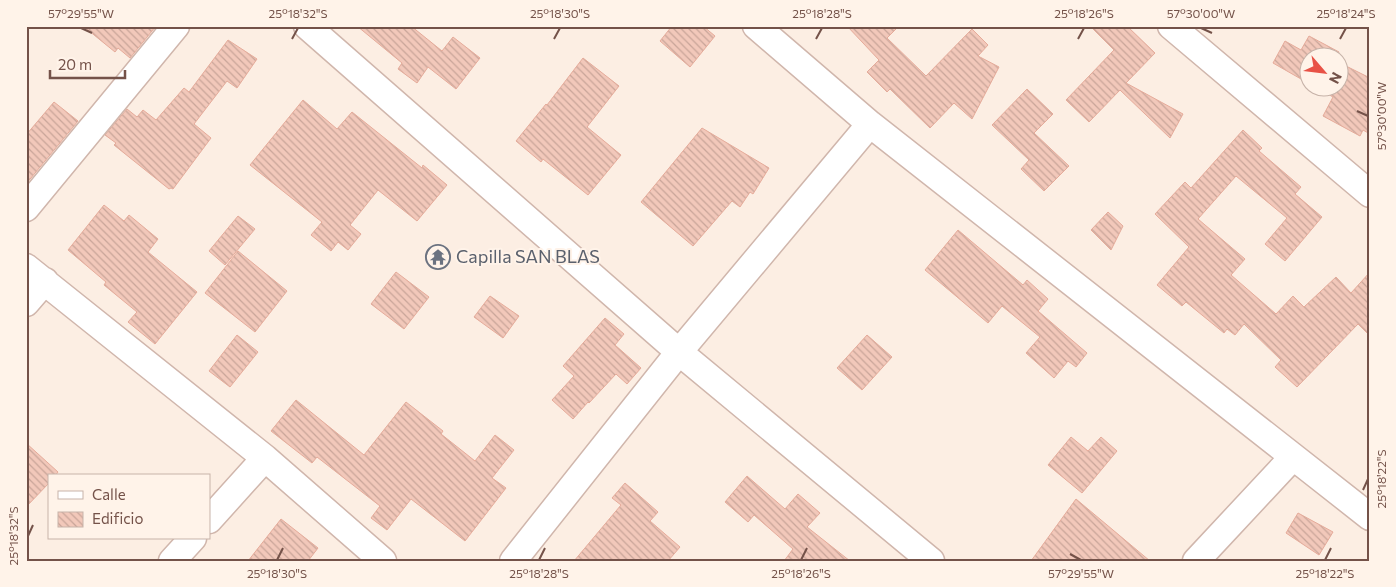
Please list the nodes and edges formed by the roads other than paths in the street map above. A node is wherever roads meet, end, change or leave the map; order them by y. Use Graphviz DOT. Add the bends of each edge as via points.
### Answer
graph roads {
  1 [pos="176,26"];
  2 [pos="307,26"];
  3 [pos="756,26"];
  4 [pos="1171,26"];
  5 [pos="870,124"];
  6 [pos="1370,194"];
  7 [pos="26,208"];
  8 [pos="36,274"];
  9 [pos="26,303"];
  10 [pos="679,352"];
  11 [pos="1293,456"];
  12 [pos="266,458"];
  13 [pos="1370,516"];
  14 [pos="210,519"];
  15 [pos="191,540"];
  16 [pos="172,561"];
  17 [pos="383,561"];
  18 [pos="513,561"];
  19 [pos="931,561"];
  20 [pos="1196,561"];
  1 -- 7 [label="street"];
  2 -- 10 [label="street"];
  3 -- 5 [label="street"];
  4 -- 6 [label="street"];
  5 -- 10 [label="street"];
  5 -- 11 [label="street"];
  8 -- 9 [label="street"];
  8 -- 12 [label="street"];
  10 -- 18 [label="street"];
  10 -- 19 [label="street"];
  11 -- 13 [label="street"];
  11 -- 20 [label="street"];
  12 -- 14 [label="street"];
  12 -- 17 [label="street"];
  15 -- 16 [label="street"];
}
